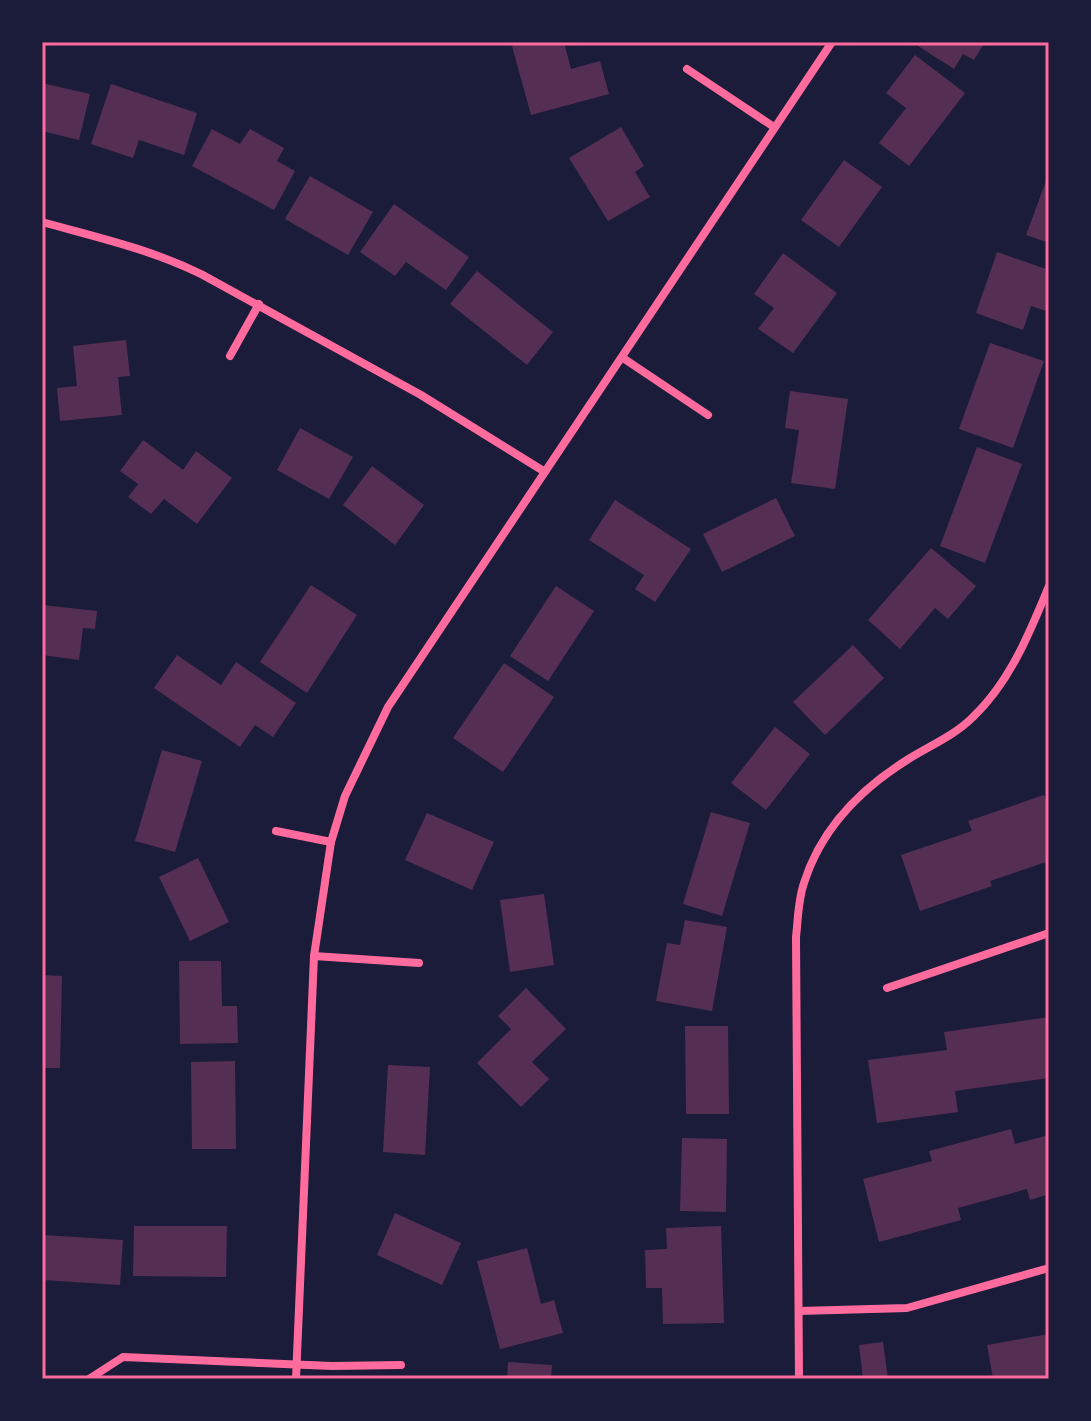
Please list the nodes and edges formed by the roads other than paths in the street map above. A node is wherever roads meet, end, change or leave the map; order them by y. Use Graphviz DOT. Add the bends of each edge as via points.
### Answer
graph roads {
  1 [pos="832,42"];
  2 [pos="687,69"];
  3 [pos="774,127"];
  4 [pos="42,222"];
  5 [pos="259,304"];
  6 [pos="230,356"];
  7 [pos="623,358"];
  8 [pos="708,415"];
  9 [pos="545,472"];
  10 [pos="1049,586"];
  11 [pos="276,831"];
  12 [pos="331,842"];
  13 [pos="1049,933"];
  14 [pos="314,956"];
  15 [pos="419,963"];
  16 [pos="887,988"];
  17 [pos="1049,1268"];
  18 [pos="799,1311"];
  19 [pos="296,1363"];
  20 [pos="401,1365"];
  21 [pos="89,1379"];
  22 [pos="296,1379"];
  23 [pos="799,1379"];
  1 -- 3 [label="street"];
  2 -- 3 [label="street"];
  3 -- 7 [label="street"];
  4 -- 5 [label="street" via="169,259"];
  5 -- 6 [label="street"];
  5 -- 9 [label="street"];
  7 -- 8 [label="street"];
  7 -- 9 [label="street"];
  9 -- 12 [label="street" via="388,707 345,796"];
  10 -- 18 [label="street" via="1000,687 972,719 874,782 847,807 818,846 802,886 796,937"];
  11 -- 12 [label="street"];
  12 -- 14 [label="street"];
  13 -- 16 [label="street"];
  14 -- 15 [label="street"];
  14 -- 19 [label="street"];
  17 -- 18 [label="street" via="907,1308"];
  18 -- 23 [label="street"];
  19 -- 20 [label="street"];
  19 -- 21 [label="street" via="123,1357"];
  19 -- 22 [label="street"];
}
